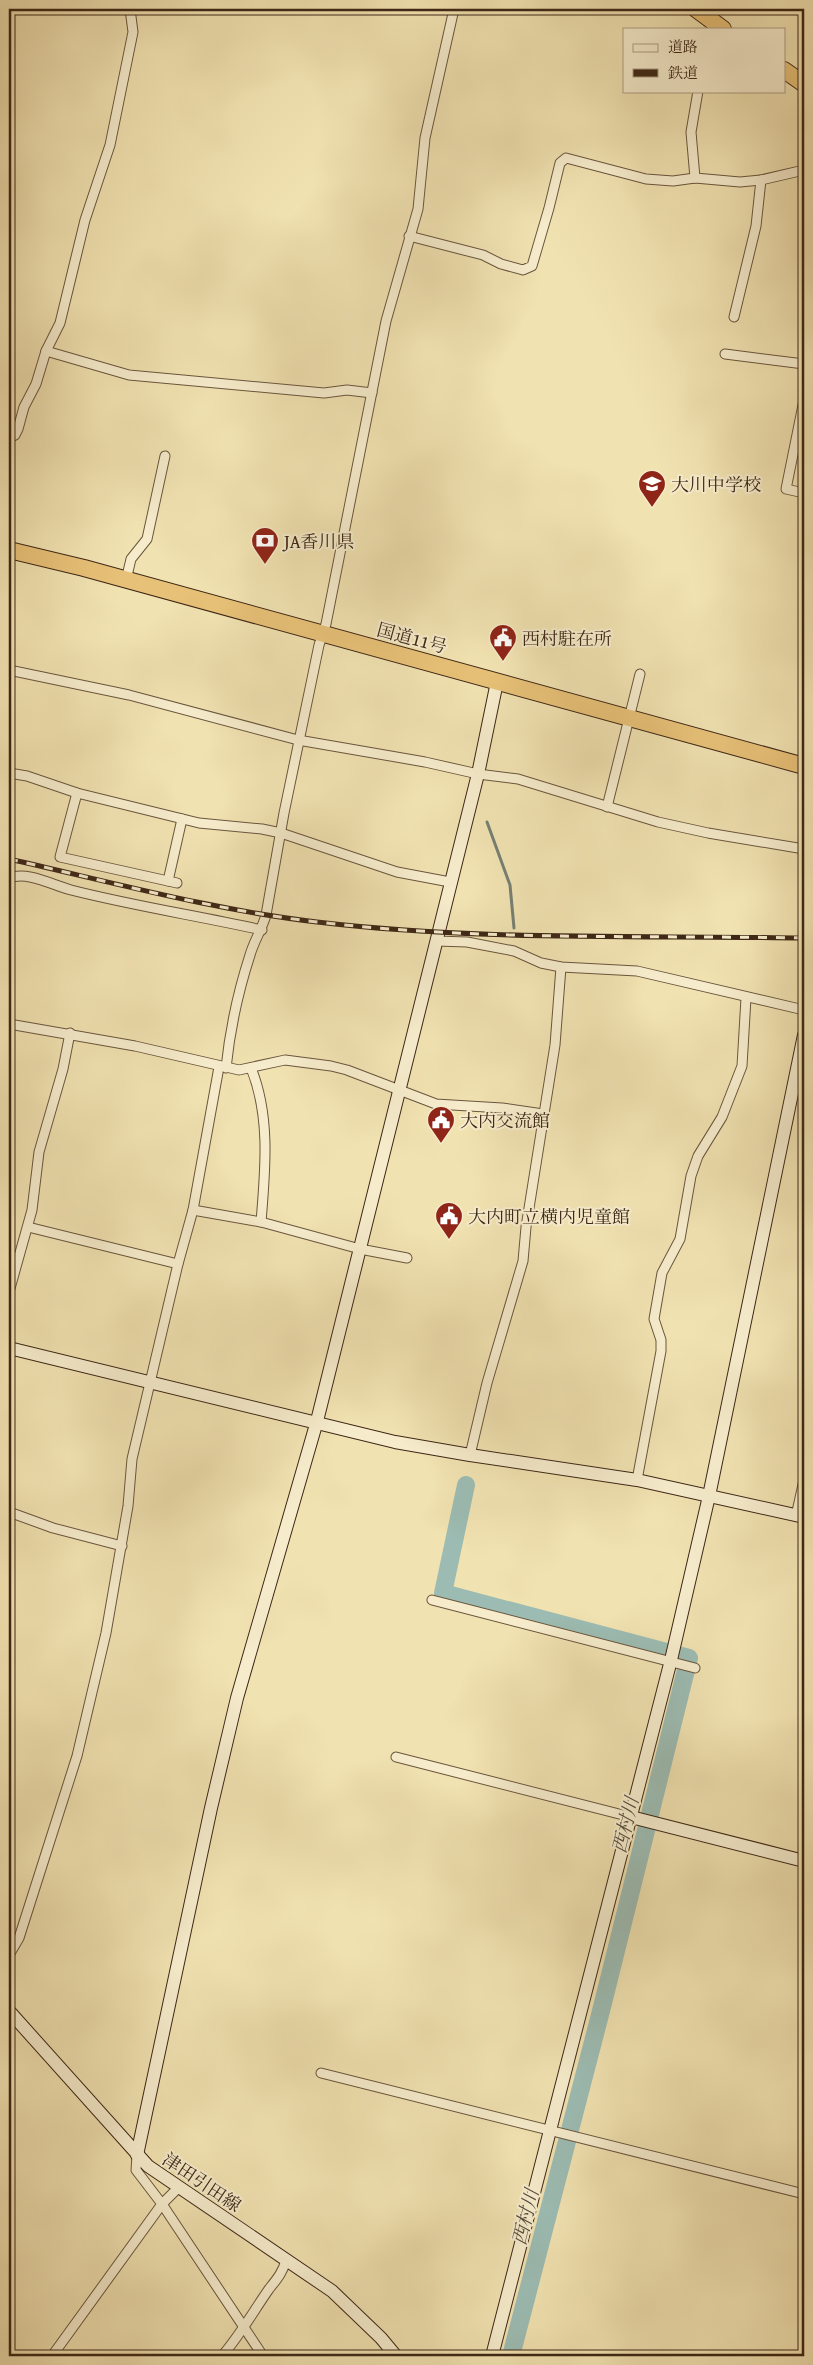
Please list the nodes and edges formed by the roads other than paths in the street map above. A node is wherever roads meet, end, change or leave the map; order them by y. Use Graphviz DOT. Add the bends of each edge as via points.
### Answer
graph roads {
  1 [pos="130,9"];
  2 [pos="454,9"];
  3 [pos="702,10"];
  4 [pos="718,28"];
  5 [pos="786,71"];
  6 [pos="804,84"];
  7 [pos="698,92"];
  8 [pos="804,170"];
  9 [pos="695,178"];
  10 [pos="761,180"];
  11 [pos="409,236"];
  12 [pos="734,317"];
  13 [pos="46,352"];
  14 [pos="725,354"];
  15 [pos="804,364"];
  16 [pos="372,393"];
  17 [pos="804,400"];
  18 [pos="9,438"];
  19 [pos="165,456"];
  20 [pos="804,493"];
  21 [pos="9,550"];
  22 [pos="126,580"];
  23 [pos="323,635"];
  24 [pos="9,670"];
  25 [pos="640,674"];
  26 [pos="497,682"];
  27 [pos="630,718"];
  28 [pos="298,740"];
  29 [pos="804,766"];
  30 [pos="9,773"];
  31 [pos="478,774"];
  32 [pos="77,793"];
  33 [pos="608,807"];
  34 [pos="182,819"];
  35 [pos="280,833"];
  36 [pos="804,849"];
  37 [pos="9,878"];
  38 [pos="450,882"];
  39 [pos="262,930"];
  40 [pos="436,941"];
  41 [pos="561,967"];
  42 [pos="746,998"];
  43 [pos="804,1010"];
  44 [pos="9,1024"];
  45 [pos="70,1033"];
  46 [pos="804,1035"];
  47 [pos="223,1068"];
  48 [pos="251,1068"];
  49 [pos="399,1091"];
  50 [pos="543,1114"];
  51 [pos="194,1210"];
  52 [pos="261,1222"];
  53 [pos="28,1227"];
  54 [pos="360,1249"];
  55 [pos="407,1258"];
  56 [pos="178,1264"];
  57 [pos="9,1292"];
  58 [pos="9,1348"];
  59 [pos="151,1382"];
  60 [pos="317,1421"];
  61 [pos="470,1455"];
  62 [pos="638,1480"];
  63 [pos="804,1480"];
  64 [pos="709,1496"];
  65 [pos="9,1512"];
  66 [pos="800,1517"];
  67 [pos="122,1546"];
  68 [pos="432,1600"];
  69 [pos="671,1660"];
  70 [pos="695,1668"];
  71 [pos="396,1757"];
  72 [pos="631,1817"];
  73 [pos="804,1861"];
  74 [pos="9,1955"];
  75 [pos="9,2011"];
  76 [pos="321,2073"];
  77 [pos="551,2130"];
  78 [pos="137,2155"];
  79 [pos="178,2188"];
  80 [pos="804,2194"];
  81 [pos="162,2204"];
  82 [pos="286,2260"];
  83 [pos="244,2330"];
  84 [pos="52,2356"];
  85 [pos="222,2356"];
  86 [pos="263,2356"];
  87 [pos="396,2356"];
  88 [pos="492,2356"];
  1 -- 13 [label="street" via="133,32 110,145 85,220 60,323"];
  2 -- 11 [label="street" via="425,138 418,209"];
  3 -- 4 [label="highway"];
  5 -- 6 [label="highway"];
  7 -- 9 [label="street" via="691,132"];
  8 -- 10 [label="street"];
  9 -- 10 [label="street" via="740,182"];
  9 -- 11 [label="street" via="673,181 646,179 566,158 560,163 532,266 523,270 483,255"];
  10 -- 12 [label="street" via="756,226"];
  11 -- 16 [label="street" via="386,320"];
  13 -- 16 [label="street" via="137,376 324,393 347,390"];
  13 -- 18 [label="street" via="18,429"];
  14 -- 15 [label="street"];
  16 -- 23 [label="street"];
  17 -- 20 [label="street" via="786,489"];
  19 -- 22 [label="street" via="147,538 131,559"];
  21 -- 22 [label="highway, 国道11号"];
  22 -- 23 [label="highway, 国道11号"];
  23 -- 26 [label="highway, 国道11号"];
  23 -- 28 [label="street"];
  24 -- 28 [label="street" via="129,695"];
  25 -- 27 [label="street"];
  26 -- 27 [label="highway, 国道11号"];
  26 -- 31 [label="street"];
  27 -- 29 [label="highway, 国道11号"];
  27 -- 33 [label="street"];
  28 -- 31 [label="street"];
  28 -- 35 [label="street"];
  30 -- 32 [label="street"];
  31 -- 33 [label="street" via="518,779"];
  31 -- 38 [label="street"];
  32 -- 34 [label="street"];
  32 -- 34 [label="street" via="60,856 172,882"];
  33 -- 36 [label="street" via="708,833"];
  34 -- 35 [label="street"];
  35 -- 38 [label="street" via="397,872"];
  35 -- 39 [label="street"];
  37 -- 39 [label="street" via="36,879 71,890"];
  38 -- 40 [label="street"];
  39 -- 47 [label="street" via="251,952 237,998"];
  40 -- 41 [label="street" via="467,942 514,950 541,963"];
  40 -- 49 [label="street"];
  41 -- 42 [label="street" via="638,971"];
  41 -- 50 [label="street" via="555,1046"];
  42 -- 43 [label="street"];
  42 -- 62 [label="street" via="742,1066 722,1117 698,1156 691,1176 680,1238 662,1273 654,1319 661,1351"];
  44 -- 45 [label="street" via="43,1032"];
  45 -- 47 [label="street"];
  45 -- 53 [label="street" via="39,1152"];
  46 -- 64 [label="street"];
  47 -- 48 [label="street"];
  47 -- 51 [label="street"];
  48 -- 49 [label="street" via="285,1060 331,1066"];
  48 -- 52 [label="street" via="257,1083 266,1154"];
  49 -- 50 [label="street" via="436,1104"];
  49 -- 54 [label="street"];
  50 -- 61 [label="street" via="523,1261 486,1383"];
  51 -- 52 [label="street"];
  51 -- 56 [label="street"];
  52 -- 54 [label="street"];
  53 -- 56 [label="street"];
  53 -- 57 [label="street"];
  54 -- 55 [label="street"];
  54 -- 60 [label="street"];
  56 -- 59 [label="street"];
  58 -- 59 [label="street"];
  59 -- 60 [label="street"];
  59 -- 67 [label="street" via="132,1459"];
  60 -- 61 [label="street" via="395,1442"];
  60 -- 78 [label="street" via="237,1698"];
  61 -- 62 [label="street"];
  62 -- 64 [label="street"];
  63 -- 66 [label="street"];
  64 -- 66 [label="street"];
  64 -- 69 [label="street"];
  65 -- 67 [label="street" via="53,1528"];
  67 -- 74 [label="street" via="106,1633 77,1756 19,1938"];
  68 -- 69 [label="street"];
  69 -- 70 [label="street"];
  69 -- 72 [label="street"];
  71 -- 72 [label="street"];
  72 -- 73 [label="street"];
  72 -- 77 [label="street"];
  75 -- 78 [label="street, 津田引田線"];
  76 -- 77 [label="street"];
  77 -- 80 [label="street"];
  77 -- 88 [label="street"];
  78 -- 79 [label="street, 津田引田線"];
  78 -- 81 [label="street" via="136,2170"];
  79 -- 81 [label="street"];
  79 -- 82 [label="street, 津田引田線"];
  81 -- 83 [label="street"];
  81 -- 84 [label="street"];
  82 -- 83 [label="street" via="282,2273"];
  82 -- 87 [label="street, 津田引田線" via="332,2291"];
  83 -- 85 [label="street"];
  83 -- 86 [label="street"];
}
